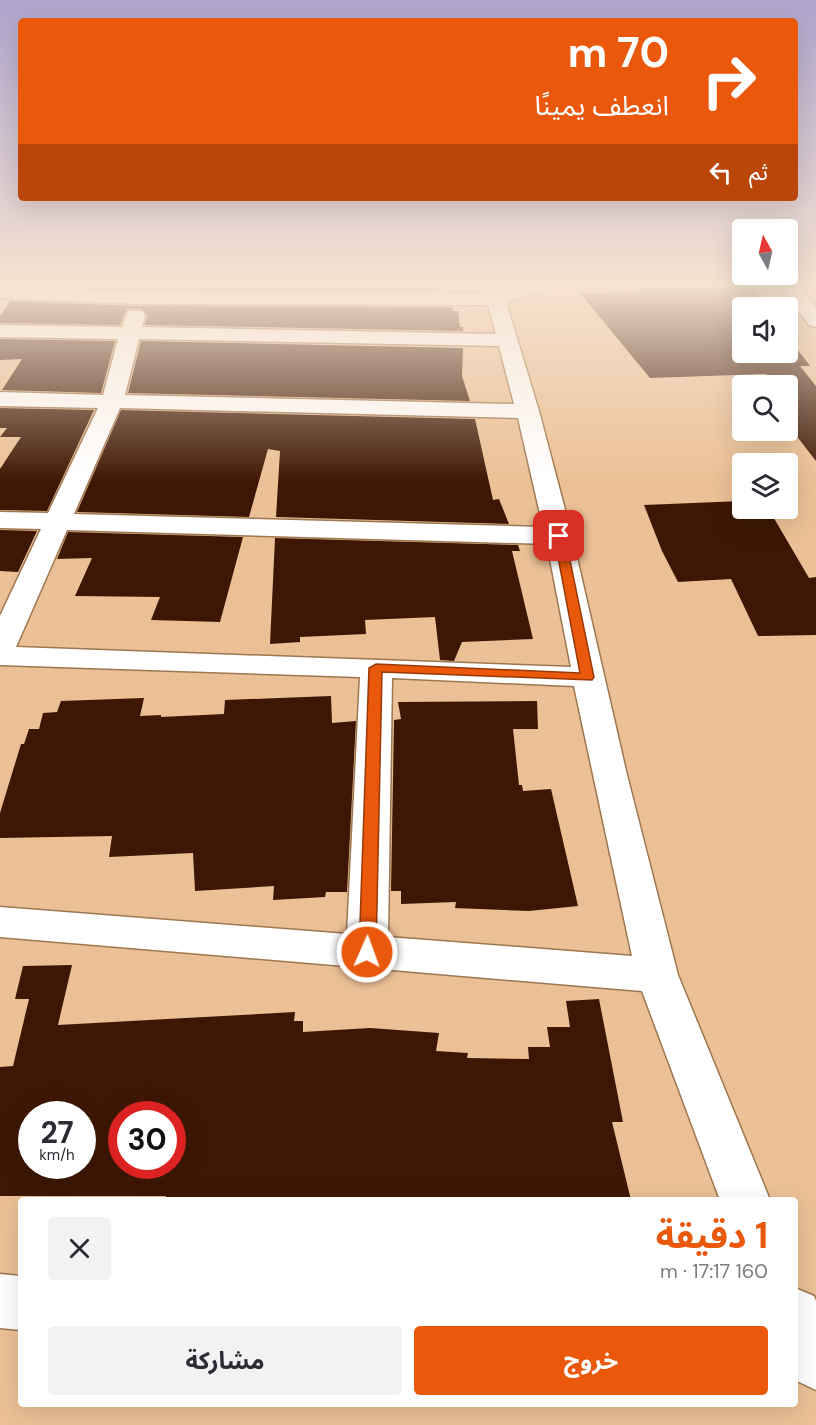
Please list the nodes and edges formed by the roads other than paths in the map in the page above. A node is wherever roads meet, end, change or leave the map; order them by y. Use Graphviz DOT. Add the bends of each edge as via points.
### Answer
graph roads {
  1 [pos="126,348"];
  2 [pos="511,348"];
  3 [pos="0,399"];
  4 [pos="112,402"];
  5 [pos="528,411"];
  6 [pos="0,520"];
  7 [pos="56,522"];
  8 [pos="559,536"];
  9 [pos="0,649"];
  10 [pos="0,656"];
  11 [pos="376,668"];
  12 [pos="588,677"];
  13 [pos="0,922"];
  14 [pos="367,952"];
  15 [pos="657,975"];
  16 [pos="744,1197"];
  17 [pos="0,1301"];
  18 [pos="18,1303"];
  19 [pos="798,1322"];
  20 [pos="798,1360"];
  21 [pos="816,1362"];
  1 -- 4 [label="street"];
  2 -- 5 [label="street"];
  3 -- 4 [label="street"];
  4 -- 5 [label="street"];
  4 -- 7 [label="street"];
  5 -- 8 [label="street"];
  6 -- 7 [label="street"];
  7 -- 8 [label="street"];
  7 -- 9 [label="street"];
  8 -- 12 [label="street"];
  10 -- 11 [label="street"];
  11 -- 12 [label="street"];
  11 -- 14 [label="street"];
  12 -- 15 [label="street"];
  13 -- 14 [label="street"];
  14 -- 15 [label="street"];
  15 -- 16 [label="street"];
  17 -- 18 [label="street"];
  19 -- 21 [label="street"];
  20 -- 21 [label="street"];
}
